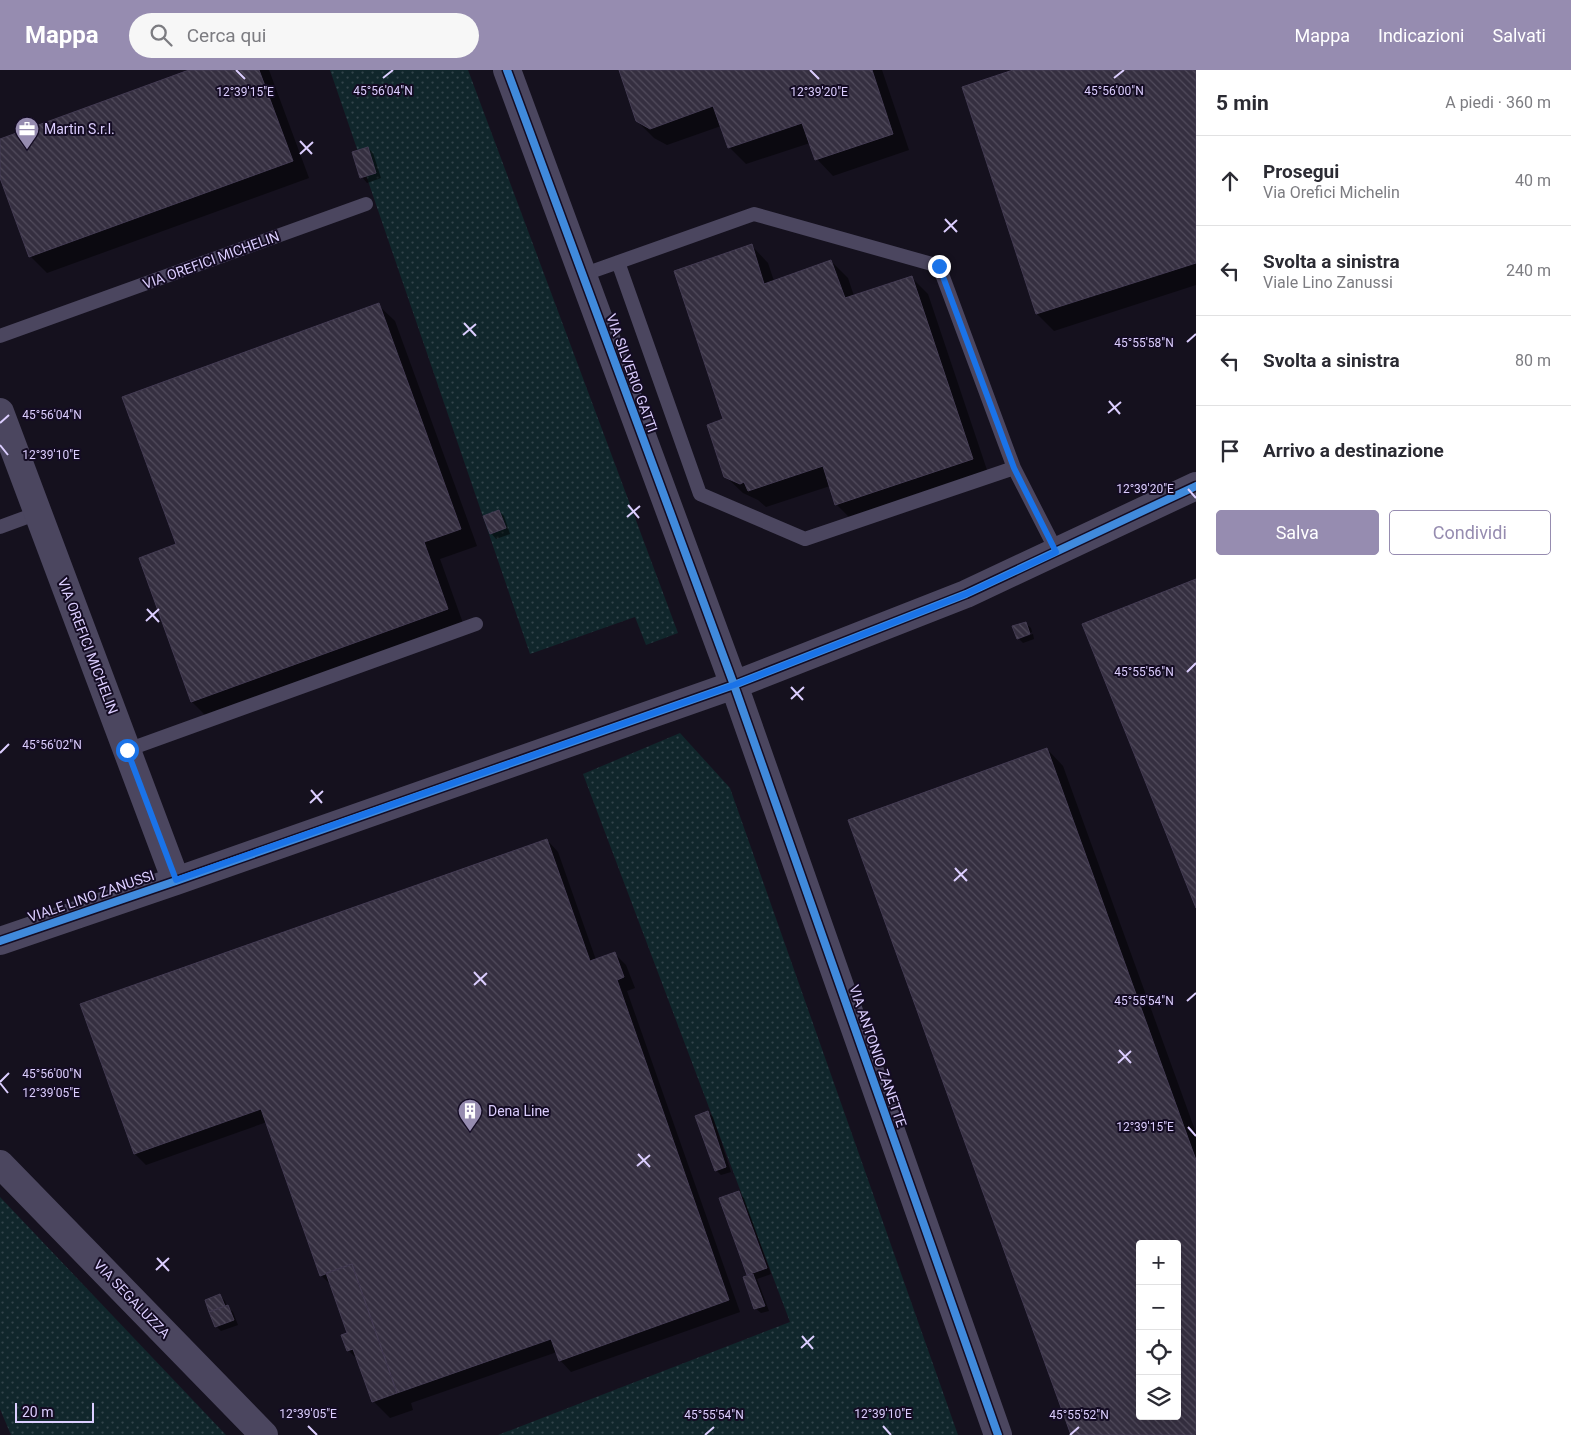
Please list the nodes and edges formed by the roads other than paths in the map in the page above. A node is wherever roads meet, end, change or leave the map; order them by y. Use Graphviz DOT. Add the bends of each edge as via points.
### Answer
graph roads {
  1 [pos="506,70"];
  2 [pos="366,204"];
  3 [pos="618,262"];
  4 [pos="582,275"];
  5 [pos="0,336"];
  6 [pos="0,412"];
  7 [pos="1014,468"];
  8 [pos="1196,486"];
  9 [pos="38,513"];
  10 [pos="0,526"];
  11 [pos="1056,552"];
  12 [pos="476,624"];
  13 [pos="734,685"];
  14 [pos="127,750"];
  15 [pos="176,880"];
  16 [pos="0,941"];
  17 [pos="0,1164"];
  18 [pos="264,1435"];
  19 [pos="998,1435"];
  1 -- 4 [label="street, VIA SILVERIO GATTI"];
  2 -- 5 [label="lane, VIA OREFICI MICHELIN"];
  3 -- 4 [label="lane"];
  3 -- 7 [label="lane" via="754,214 939,266"];
  3 -- 7 [label="lane" via="700,494 805,539"];
  4 -- 13 [label="street, VIA SILVERIO GATTI"];
  6 -- 9 [label="street, VIA OREFICI MICHELIN"];
  7 -- 11 [label="lane"];
  8 -- 11 [label="street, VIALE LINO ZANUSSI"];
  9 -- 10 [label="lane"];
  9 -- 14 [label="street, VIA OREFICI MICHELIN"];
  11 -- 13 [label="street, VIALE LINO ZANUSSI" via="966,594"];
  12 -- 14 [label="lane"];
  13 -- 15 [label="street, VIALE LINO ZANUSSI"];
  13 -- 19 [label="street, VIA ANTONIO ZANETTE"];
  14 -- 15 [label="street, VIA OREFICI MICHELIN"];
  15 -- 16 [label="street, VIALE LINO ZANUSSI"];
  17 -- 18 [label="street, VIA SEGALUZZA"];
}
